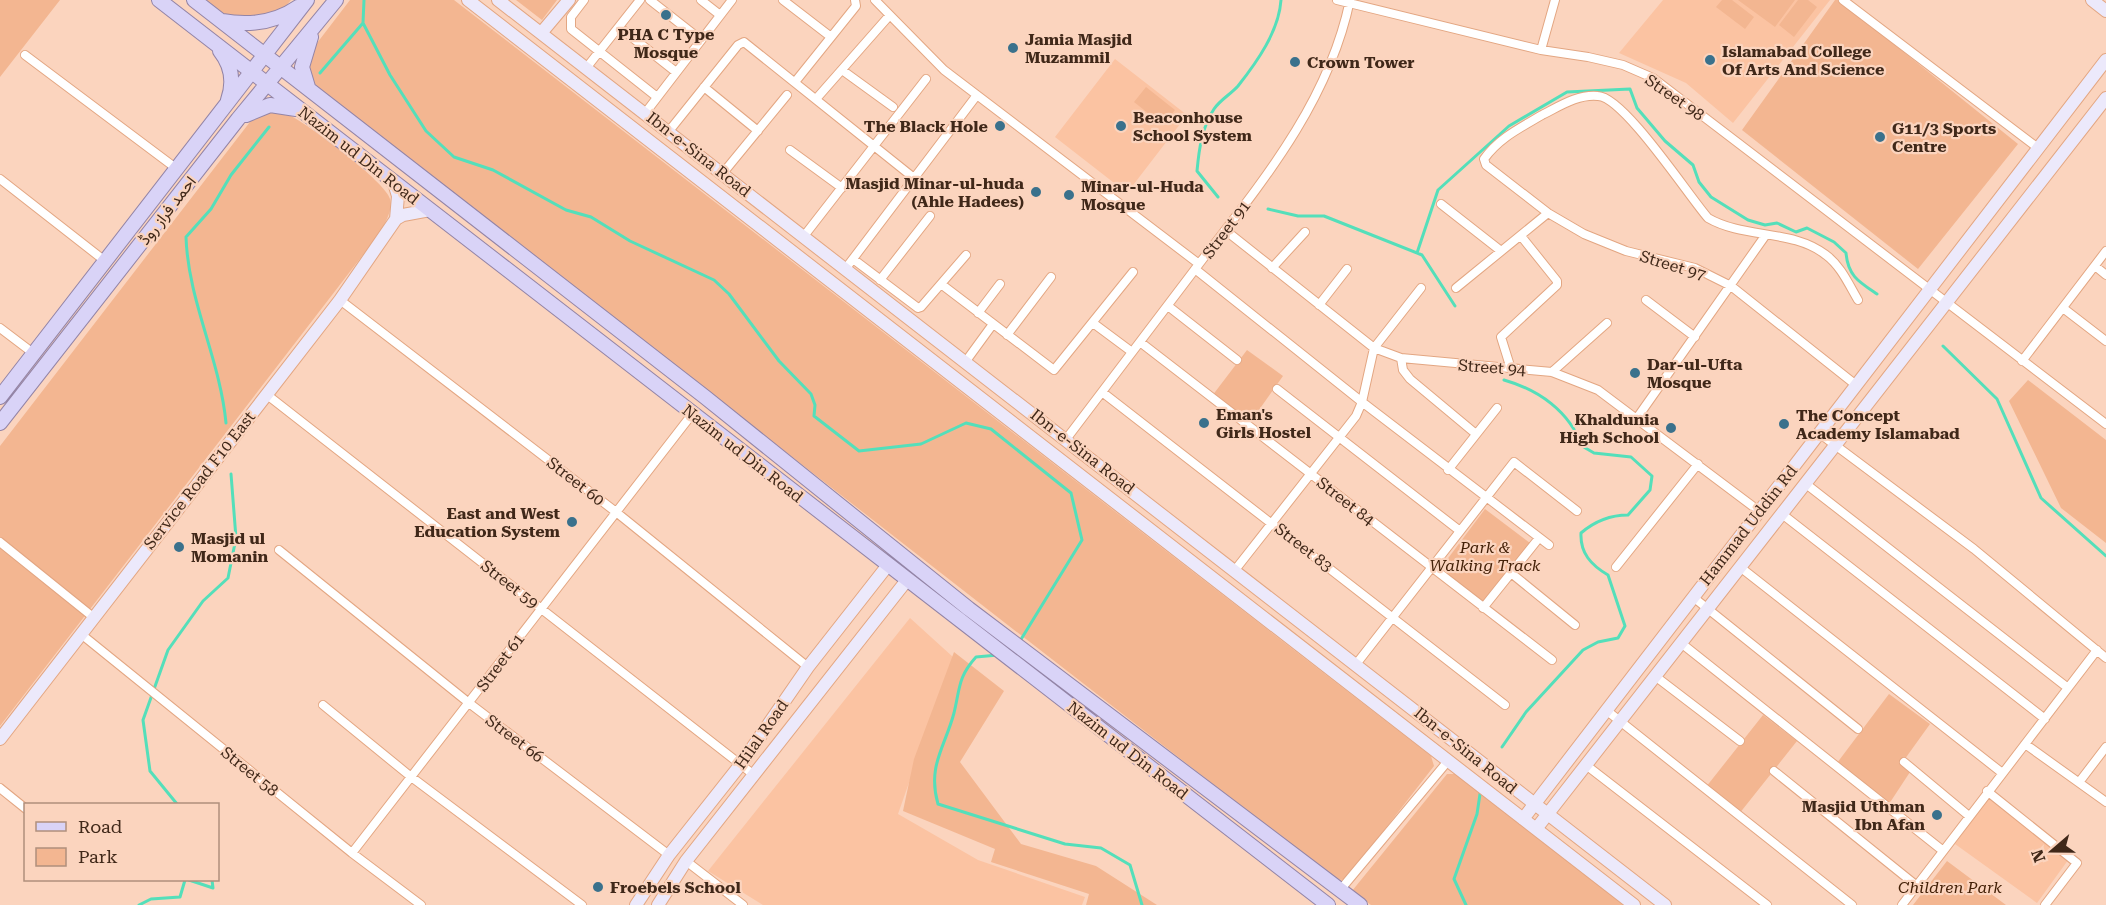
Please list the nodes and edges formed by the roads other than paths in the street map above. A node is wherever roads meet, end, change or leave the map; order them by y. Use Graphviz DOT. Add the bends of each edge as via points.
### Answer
graph roads {
  1 [pos="159,0"];
  2 [pos="194,0"];
  3 [pos="336,0"];
  4 [pos="468,0"];
  5 [pos="498,0"];
  6 [pos="569,0"];
  7 [pos="584,0"];
  8 [pos="640,0"];
  9 [pos="650,0"];
  10 [pos="701,0"];
  11 [pos="732,0"];
  12 [pos="783,0"];
  13 [pos="855,0"];
  14 [pos="1337,0"];
  15 [pos="1555,0"];
  16 [pos="1844,0"];
  17 [pos="2092,0"];
  18 [pos="1350,1"];
  19 [pos="305,2"];
  20 [pos="881,2"];
  21 [pos="2106,11"];
  22 [pos="720,15"];
  23 [pos="889,16"];
  24 [pos="220,20"];
  25 [pos="315,27"];
  26 [pos="619,27"];
  27 [pos="542,32"];
  28 [pos="831,37"];
  29 [pos="208,38"];
  30 [pos="701,40"];
  31 [pos="555,42"];
  32 [pos="1541,50"];
  33 [pos="599,52"];
  34 [pos="26,55"];
  35 [pos="265,55"];
  36 [pos="543,58"];
  37 [pos="2106,60"];
  38 [pos="281,67"];
  39 [pos="587,67"];
  40 [pos="842,69"];
  41 [pos="253,72"];
  42 [pos="676,72"];
  43 [pos="926,79"];
  44 [pos="795,82"];
  45 [pos="268,84"];
  46 [pos="704,87"];
  47 [pos="310,91"];
  48 [pos="787,95"];
  49 [pos="977,95"];
  50 [pos="657,98"];
  51 [pos="2106,98"];
  52 [pos="816,99"];
  53 [pos="227,105"];
  54 [pos="893,107"];
  55 [pos="304,112"];
  56 [pos="646,112"];
  57 [pos="238,119"];
  58 [pos="669,130"];
  59 [pos="758,131"];
  60 [pos="874,146"];
  61 [pos="2038,148"];
  62 [pos="790,150"];
  63 [pos="177,169"];
  64 [pos="723,173"];
  65 [pos="914,178"];
  66 [pos="0,179"];
  67 [pos="394,183"];
  68 [pos="842,188"];
  69 [pos="1441,204"];
  70 [pos="430,210"];
  71 [pos="1548,213"];
  72 [pos="930,216"];
  73 [pos="396,219"];
  74 [pos="1225,230"];
  75 [pos="1305,232"];
  76 [pos="804,236"];
  77 [pos="1521,236"];
  78 [pos="1765,236"];
  79 [pos="505,242"];
  80 [pos="1501,251"];
  81 [pos="2106,251"];
  82 [pos="966,255"];
  83 [pos="494,259"];
  84 [pos="105,261"];
  85 [pos="850,264"];
  86 [pos="2095,266"];
  87 [pos="1197,267"];
  88 [pos="1272,268"];
  89 [pos="1347,269"];
  90 [pos="1133,272"];
  91 [pos="2106,275"];
  92 [pos="1051,276"];
  93 [pos="880,280"];
  94 [pos="941,284"];
  95 [pos="1000,284"];
  96 [pos="1731,286"];
  97 [pos="1421,288"];
  98 [pos="1456,288"];
  99 [pos="1930,288"];
  100 [pos="340,300"];
  101 [pos="1646,300"];
  102 [pos="1858,300"];
  103 [pos="1947,302"];
  104 [pos="1319,305"];
  105 [pos="1167,306"];
  106 [pos="2063,308"];
  107 [pos="978,313"];
  108 [pos="1093,323"];
  109 [pos="1607,323"];
  110 [pos="993,324"];
  111 [pos="0,328"];
  112 [pos="1007,335"];
  113 [pos="1695,337"];
  114 [pos="2106,341"];
  115 [pos="1140,342"];
  116 [pos="1374,348"];
  117 [pos="1132,352"];
  118 [pos="33,353"];
  119 [pos="1401,358"];
  120 [pos="1237,360"];
  121 [pos="966,361"];
  122 [pos="2022,361"];
  123 [pos="1511,369"];
  124 [pos="1552,372"];
  125 [pos="1856,385"];
  126 [pos="1277,389"];
  127 [pos="1102,392"];
  128 [pos="266,394"];
  129 [pos="0,397"];
  130 [pos="1362,402"];
  131 [pos="1497,408"];
  132 [pos="693,413"];
  133 [pos="1637,418"];
  134 [pos="0,423"];
  135 [pos="2106,424"];
  136 [pos="1819,433"];
  137 [pos="1476,434"];
  138 [pos="1065,437"];
  139 [pos="1339,439"];
  140 [pos="1835,445"];
  141 [pos="1050,452"];
  142 [pos="1698,464"];
  143 [pos="792,468"];
  144 [pos="1448,470"];
  145 [pos="1312,474"];
  146 [pos="781,482"];
  147 [pos="1806,483"];
  148 [pos="1486,498"];
  149 [pos="1577,511"];
  150 [pos="1759,511"];
  151 [pos="616,512"];
  152 [pos="1782,514"];
  153 [pos="1272,522"];
  154 [pos="1460,531"];
  155 [pos="1539,538"];
  156 [pos="0,542"];
  157 [pos="1549,545"];
  158 [pos="279,550"];
  159 [pos="888,565"];
  160 [pos="1616,567"];
  161 [pos="1740,567"];
  162 [pos="1431,568"];
  163 [pos="1235,570"];
  164 [pos="1511,573"];
  165 [pos="907,579"];
  166 [pos="1693,597"];
  167 [pos="541,608"];
  168 [pos="1483,608"];
  169 [pos="969,609"];
  170 [pos="1707,609"];
  171 [pos="1393,616"];
  172 [pos="93,617"];
  173 [pos="962,622"];
  174 [pos="1575,625"];
  175 [pos="81,633"];
  176 [pos="1681,644"];
  177 [pos="2097,650"];
  178 [pos="2106,658"];
  179 [pos="1552,660"];
  180 [pos="1357,663"];
  181 [pos="808,667"];
  182 [pos="1655,676"];
  183 [pos="2068,688"];
  184 [pos="469,704"];
  185 [pos="323,705"];
  186 [pos="1504,705"];
  187 [pos="1606,710"];
  188 [pos="1418,712"];
  189 [pos="2045,718"];
  190 [pos="1620,722"];
  191 [pos="1405,727"];
  192 [pos="1858,729"];
  193 [pos="0,739"];
  194 [pos="1740,741"];
  195 [pos="2025,744"];
  196 [pos="2106,747"];
  197 [pos="1448,760"];
  198 [pos="1904,762"];
  199 [pos="741,764"];
  200 [pos="1586,765"];
  201 [pos="1774,771"];
  202 [pos="2001,772"];
  203 [pos="754,775"];
  204 [pos="410,776"];
  205 [pos="2080,781"];
  206 [pos="0,788"];
  207 [pos="1987,791"];
  208 [pos="2106,802"];
  209 [pos="1533,804"];
  210 [pos="24,806"];
  211 [pos="1548,814"];
  212 [pos="1969,816"];
  213 [pos="1522,819"];
  214 [pos="1536,829"];
  215 [pos="1942,850"];
  216 [pos="351,853"];
  217 [pos="669,855"];
  218 [pos="686,861"];
  219 [pos="1304,863"];
  220 [pos="1293,878"];
  221 [pos="1917,886"];
  222 [pos="1341,889"];
  223 [pos="421,905"];
  224 [pos="582,905"];
  225 [pos="636,905"];
  226 [pos="658,905"];
  227 [pos="744,905"];
  228 [pos="1328,905"];
  229 [pos="1360,905"];
  230 [pos="1634,905"];
  231 [pos="1665,905"];
  232 [pos="1767,905"];
  233 [pos="1852,905"];
  234 [pos="1902,905"];
  235 [pos="2045,905"];
  1 -- 29 [label="main road, Nazim ud Din Road"];
  2 -- 24 [label="main road, Nazim ud Din Road"];
  3 -- 25 [label="main road, احمد فراز روڈ"];
  4 -- 36 [label="street, Ibn-e-Sina Road"];
  5 -- 27 [label="street, Ibn-e-Sina Road"];
  6 -- 27 [label="street"];
  7 -- 33 [label="street" via="571,17 570,27"];
  8 -- 26 [label="street"];
  9 -- 30 [label="street"];
  10 -- 22 [label="street"];
  11 -- 22 [label="street"];
  12 -- 28 [label="street"];
  13 -- 28 [label="street" via="856,6"];
  14 -- 18 [label="street, Street 98"];
  15 -- 32 [label="street"];
  16 -- 61 [label="street"];
  17 -- 21 [label="street"];
  18 -- 32 [label="street, Street 98"];
  18 -- 74 [label="street, Street 91" via="1332,64 1317,95 1284,151"];
  19 -- 24 [label="main road" via="273,20 247,24"];
  19 -- 35 [label="main road, احمد فراز روڈ"];
  20 -- 23 [label="street"];
  22 -- 30 [label="street"];
  23 -- 40 [label="street"];
  23 -- 49 [label="street" via="944,70"];
  24 -- 35 [label="main road, Nazim ud Din Road"];
  25 -- 38 [label="main road, احمد فراز روڈ"];
  25 -- 47 [label="main road" via="302,67"];
  26 -- 33 [label="street"];
  26 -- 42 [label="street"];
  27 -- 31 [label="street, Ibn-e-Sina Road"];
  28 -- 44 [label="street"];
  29 -- 41 [label="main road, Nazim ud Din Road"];
  29 -- 53 [label="main road" via="231,72"];
  30 -- 42 [label="street"];
  31 -- 36 [label="street"];
  31 -- 39 [label="street, Ibn-e-Sina Road"];
  32 -- 99 [label="street, Street 98" via="1611,62 1653,78"];
  33 -- 39 [label="street"];
  33 -- 50 [label="street"];
  34 -- 63 [label="street"];
  35 -- 38 [label="main road, Nazim ud Din Road"];
  35 -- 41 [label="main road, احمد فراز روڈ"];
  36 -- 141 [label="street, Ibn-e-Sina Road"];
  37 -- 61 [label="street, Hammad Uddin Rd"];
  38 -- 45 [label="main road, احمد فراز روڈ"];
  38 -- 47 [label="main road, Nazim ud Din Road"];
  39 -- 56 [label="street, Ibn-e-Sina Road"];
  40 -- 52 [label="street"];
  40 -- 54 [label="street"];
  41 -- 45 [label="main road, Nazim ud Din Road"];
  41 -- 53 [label="main road, احمد فراز روڈ"];
  42 -- 50 [label="street"];
  43 -- 60 [label="street"];
  44 -- 46 [label="street" via="744,42"];
  44 -- 52 [label="street"];
  45 -- 55 [label="main road, Nazim ud Din Road"];
  45 -- 57 [label="main road, احمد فراز روڈ"];
  46 -- 58 [label="street"];
  46 -- 59 [label="street"];
  47 -- 79 [label="main road, Nazim ud Din Road"];
  48 -- 59 [label="street"];
  49 -- 65 [label="street"];
  49 -- 87 [label="street"];
  50 -- 56 [label="street"];
  51 -- 103 [label="street, Hammad Uddin Rd"];
  52 -- 60 [label="street"];
  53 -- 63 [label="main road, احمد فراز روڈ"];
  55 -- 57 [label="main road" via="270,105"];
  55 -- 67 [label="main road, Nazim ud Din Road"];
  56 -- 58 [label="street, Ibn-e-Sina Road"];
  57 -- 134 [label="main road, احمد فراز روڈ"];
  58 -- 64 [label="street, Ibn-e-Sina Road"];
  59 -- 64 [label="street"];
  60 -- 65 [label="street"];
  60 -- 68 [label="street"];
  61 -- 99 [label="street, Hammad Uddin Rd"];
  62 -- 68 [label="street"];
  63 -- 84 [label="main road, احمد فراز روڈ"];
  64 -- 76 [label="street, Ibn-e-Sina Road"];
  65 -- 85 [label="street"];
  66 -- 84 [label="street"];
  67 -- 70 [label="main road, Nazim ud Din Road"];
  67 -- 73 [label="street" via="398,196"];
  68 -- 76 [label="street"];
  69 -- 80 [label="street"];
  70 -- 73 [label="street"];
  70 -- 83 [label="main road, Nazim ud Din Road"];
  71 -- 77 [label="street"];
  71 -- 78 [label="street, Street 97" via="1486,165 1484,159 1506,136 1545,114 1573,100 1599,96 1617,103 1627,114 1708,218"];
  71 -- 96 [label="street, Street 97" via="1605,243 1695,268"];
  72 -- 93 [label="street"];
  73 -- 100 [label="street, Service Road F10 East"];
  74 -- 87 [label="street, Street 91"];
  74 -- 88 [label="street, Street 94"];
  75 -- 88 [label="street"];
  76 -- 85 [label="street, Ibn-e-Sina Road"];
  77 -- 80 [label="street"];
  77 -- 123 [label="street" via="1557,285 1501,337"];
  78 -- 96 [label="street"];
  78 -- 102 [label="street" via="1787,238 1825,253"];
  79 -- 83 [label="main road"];
  79 -- 143 [label="main road, Nazim ud Din Road"];
  80 -- 98 [label="street"];
  81 -- 86 [label="street"];
  82 -- 94 [label="street"];
  83 -- 132 [label="main road, Nazim ud Din Road"];
  84 -- 118 [label="main road, احمد فراز روڈ"];
  85 -- 93 [label="street"];
  85 -- 121 [label="street, Ibn-e-Sina Road"];
  86 -- 91 [label="street"];
  86 -- 106 [label="street"];
  87 -- 105 [label="street, Street 91"];
  87 -- 130 [label="street"];
  88 -- 104 [label="street, Street 94"];
  89 -- 104 [label="street"];
  90 -- 108 [label="street"];
  92 -- 112 [label="street"];
  93 -- 94 [label="street" via="918,308"];
  94 -- 107 [label="street"];
  95 -- 107 [label="street"];
  96 -- 113 [label="street"];
  96 -- 125 [label="street, Street 97"];
  97 -- 116 [label="street"];
  99 -- 103 [label="street, Street 98"];
  99 -- 125 [label="street, Hammad Uddin Rd"];
  100 -- 128 [label="street, Service Road F10 East"];
  100 -- 151 [label="street, Street 60"];
  101 -- 113 [label="street"];
  103 -- 122 [label="street, Street 98"];
  103 -- 140 [label="street, Hammad Uddin Rd"];
  104 -- 116 [label="street, Street 94"];
  105 -- 115 [label="street, Street 91"];
  105 -- 120 [label="street"];
  106 -- 114 [label="street"];
  106 -- 122 [label="street"];
  107 -- 110 [label="street"];
  108 -- 112 [label="street" via="1053,370"];
  108 -- 117 [label="street"];
  109 -- 124 [label="street"];
  110 -- 112 [label="street"];
  110 -- 121 [label="street"];
  111 -- 118 [label="street"];
  113 -- 133 [label="street"];
  115 -- 117 [label="street, Street 91"];
  115 -- 145 [label="street, Street 84"];
  116 -- 119 [label="street, Street 94"];
  116 -- 130 [label="street"];
  117 -- 127 [label="street, Street 91"];
  118 -- 129 [label="main road, احمد فراز روڈ"];
  119 -- 123 [label="street, Street 94"];
  119 -- 137 [label="street" via="1410,379"];
  121 -- 138 [label="street, Ibn-e-Sina Road"];
  122 -- 135 [label="street, Street 98"];
  123 -- 124 [label="street, Street 94"];
  124 -- 133 [label="street, Street 94" via="1598,390"];
  125 -- 136 [label="street, Hammad Uddin Rd"];
  126 -- 139 [label="street"];
  127 -- 138 [label="street, Street 91"];
  127 -- 153 [label="street, Street 83"];
  128 -- 167 [label="street, Street 59"];
  128 -- 172 [label="street, Service Road F10 East"];
  130 -- 139 [label="street"];
  130 -- 144 [label="street"];
  131 -- 137 [label="street"];
  132 -- 146 [label="main road, Nazim ud Din Road"];
  132 -- 151 [label="street, Street 61"];
  133 -- 142 [label="street, Street 94"];
  136 -- 140 [label="street"];
  136 -- 150 [label="street, Hammad Uddin Rd"];
  137 -- 144 [label="street"];
  138 -- 141 [label="street"];
  138 -- 163 [label="street, Ibn-e-Sina Road"];
  139 -- 145 [label="street"];
  139 -- 154 [label="street"];
  140 -- 147 [label="street, Hammad Uddin Rd"];
  140 -- 177 [label="street" via="1974,549"];
  141 -- 191 [label="street, Ibn-e-Sina Road"];
  142 -- 150 [label="street, Street 94"];
  142 -- 160 [label="street"];
  143 -- 146 [label="main road"];
  143 -- 169 [label="main road, Nazim ud Din Road"];
  144 -- 148 [label="street"];
  145 -- 153 [label="street"];
  145 -- 162 [label="street, Street 84"];
  146 -- 159 [label="main road, Nazim ud Din Road"];
  147 -- 152 [label="street, Hammad Uddin Rd"];
  147 -- 183 [label="street"];
  148 -- 149 [label="street" via="1514,462"];
  148 -- 154 [label="street"];
  148 -- 155 [label="street"];
  150 -- 166 [label="street, Hammad Uddin Rd"];
  151 -- 167 [label="street, Street 61"];
  151 -- 181 [label="street, Street 60"];
  152 -- 161 [label="street, Hammad Uddin Rd"];
  152 -- 189 [label="street"];
  153 -- 163 [label="street"];
  153 -- 171 [label="street, Street 83"];
  154 -- 162 [label="street"];
  155 -- 157 [label="street"];
  155 -- 164 [label="street"];
  156 -- 172 [label="street"];
  158 -- 184 [label="street, Street 66"];
  159 -- 165 [label="main road, Nazim ud Din Road"];
  159 -- 181 [label="street, Hilal Road"];
  161 -- 170 [label="street, Hammad Uddin Rd"];
  161 -- 202 [label="street"];
  162 -- 168 [label="street, Street 84"];
  162 -- 171 [label="street"];
  163 -- 180 [label="street, Ibn-e-Sina Road"];
  164 -- 168 [label="street"];
  164 -- 174 [label="street"];
  165 -- 173 [label="main road, Nazim ud Din Road"];
  165 -- 203 [label="street, Hilal Road"];
  166 -- 170 [label="street"];
  166 -- 187 [label="street, Hammad Uddin Rd"];
  167 -- 184 [label="street, Street 61"];
  167 -- 199 [label="street, Street 59"];
  168 -- 179 [label="street, Street 84"];
  169 -- 173 [label="main road"];
  169 -- 219 [label="main road, Nazim ud Din Road"];
  170 -- 176 [label="street, Hammad Uddin Rd"];
  170 -- 192 [label="street"];
  171 -- 180 [label="street"];
  171 -- 186 [label="street, Street 83"];
  172 -- 175 [label="street, Service Road F10 East"];
  173 -- 220 [label="main road, Nazim ud Din Road"];
  175 -- 193 [label="street, Service Road F10 East"];
  175 -- 216 [label="street, Street 58"];
  176 -- 182 [label="street, Hammad Uddin Rd"];
  176 -- 215 [label="street"];
  177 -- 178 [label="street"];
  177 -- 183 [label="street"];
  180 -- 188 [label="street, Ibn-e-Sina Road"];
  181 -- 199 [label="street, Hilal Road"];
  182 -- 190 [label="street, Hammad Uddin Rd"];
  182 -- 194 [label="street"];
  183 -- 189 [label="street"];
  184 -- 204 [label="street, Street 61"];
  184 -- 217 [label="street, Street 66"];
  185 -- 204 [label="street"];
  187 -- 190 [label="street"];
  187 -- 209 [label="street, Hammad Uddin Rd"];
  188 -- 191 [label="street"];
  188 -- 209 [label="street, Ibn-e-Sina Road"];
  189 -- 195 [label="street"];
  190 -- 200 [label="street, Hammad Uddin Rd"];
  190 -- 233 [label="street"];
  191 -- 197 [label="street, Ibn-e-Sina Road"];
  195 -- 202 [label="street"];
  195 -- 205 [label="street"];
  196 -- 205 [label="street"];
  197 -- 213 [label="street, Ibn-e-Sina Road"];
  197 -- 222 [label="street"];
  198 -- 212 [label="street"];
  199 -- 203 [label="street, Street 59"];
  199 -- 217 [label="street, Hilal Road"];
  200 -- 211 [label="street, Hammad Uddin Rd"];
  200 -- 232 [label="street"];
  201 -- 221 [label="street"];
  202 -- 207 [label="street"];
  203 -- 218 [label="street, Hilal Road"];
  204 -- 216 [label="street, Street 61"];
  204 -- 224 [label="street"];
  205 -- 208 [label="street"];
  206 -- 210 [label="street"];
  207 -- 212 [label="street"];
  207 -- 235 [label="street" via="2077,863"];
  209 -- 211 [label="street, Ibn-e-Sina Road"];
  209 -- 213 [label="street, Hammad Uddin Rd"];
  211 -- 214 [label="street, Hammad Uddin Rd"];
  211 -- 231 [label="street, Ibn-e-Sina Road"];
  212 -- 215 [label="street"];
  213 -- 214 [label="street, Ibn-e-Sina Road"];
  214 -- 230 [label="street, Ibn-e-Sina Road"];
  215 -- 221 [label="street"];
  216 -- 223 [label="street, Street 58"];
  217 -- 225 [label="street, Hilal Road"];
  218 -- 226 [label="street, Hilal Road"];
  218 -- 227 [label="street"];
  219 -- 220 [label="main road"];
  219 -- 222 [label="main road, Nazim ud Din Road"];
  220 -- 228 [label="main road, Nazim ud Din Road"];
  221 -- 234 [label="street"];
  222 -- 229 [label="main road, Nazim ud Din Road"];
}
